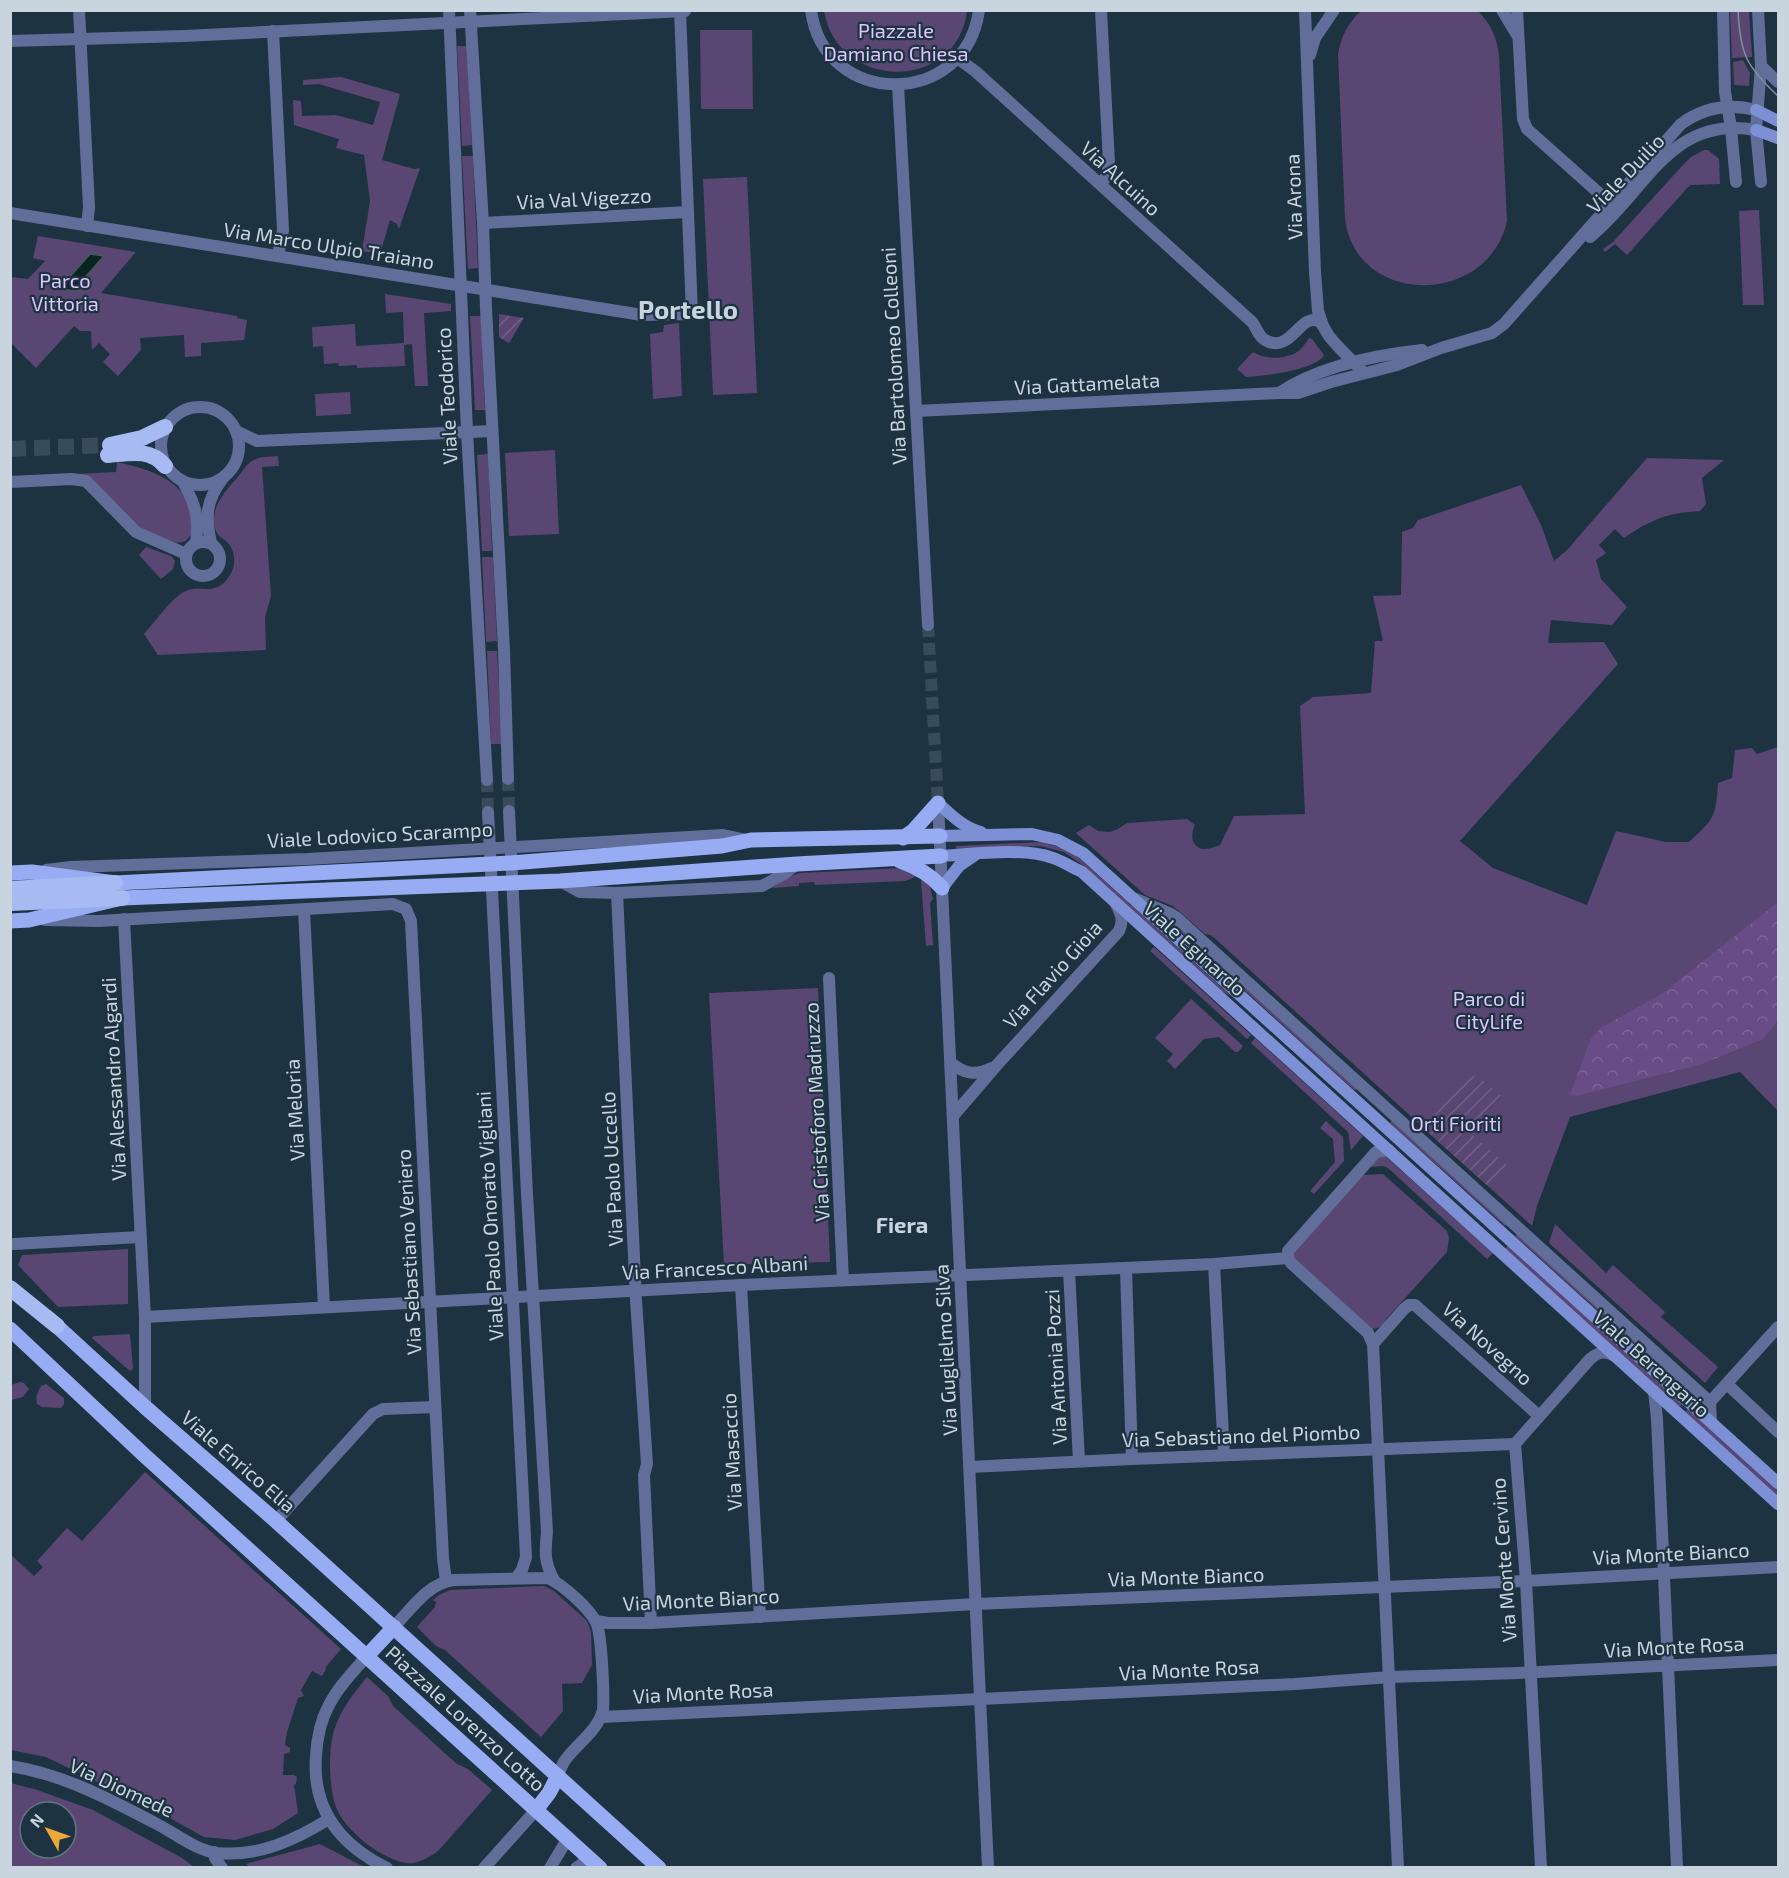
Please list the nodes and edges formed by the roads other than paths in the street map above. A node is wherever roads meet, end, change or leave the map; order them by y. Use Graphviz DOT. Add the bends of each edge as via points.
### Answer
graph roads {
  1 [pos="80,10"];
  2 [pos="686,10"];
  3 [pos="811,10"];
  4 [pos="979,10"];
  5 [pos="1101,10"];
  6 [pos="1305,10"];
  7 [pos="1334,10"];
  8 [pos="1502,10"];
  9 [pos="1517,10"];
  10 [pos="1723,10"];
  11 [pos="1758,10"];
  12 [pos="680,11"];
  13 [pos="449,16"];
  14 [pos="470,16"];
  15 [pos="273,31"];
  16 [pos="1518,37"];
  17 [pos="81,39"];
  18 [pos="10,41"];
  19 [pos="957,58"];
  20 [pos="1307,64"];
  21 [pos="1761,66"];
  22 [pos="1779,82"];
  23 [pos="898,85"];
  24 [pos="1726,106"];
  25 [pos="1756,110"];
  26 [pos="1779,121"];
  27 [pos="1731,128"];
  28 [pos="1756,130"];
  29 [pos="1779,138"];
  30 [pos="1737,182"];
  31 [pos="1761,182"];
  32 [pos="1100,184"];
  33 [pos="1610,203"];
  34 [pos="688,212"];
  35 [pos="10,213"];
  36 [pos="483,223"];
  37 [pos="87,226"];
  38 [pos="278,256"];
  39 [pos="1565,256"];
  40 [pos="460,286"];
  41 [pos="485,290"];
  42 [pos="1323,326"];
  43 [pos="1442,348"];
  44 [pos="1355,363"];
  45 [pos="1364,373"];
  46 [pos="1279,393"];
  47 [pos="916,411"];
  48 [pos="165,427"];
  49 [pos="236,431"];
  50 [pos="467,432"];
  51 [pos="492,432"];
  52 [pos="257,441"];
  53 [pos="238,455"];
  54 [pos="165,466"];
  55 [pos="223,478"];
  56 [pos="10,482"];
  57 [pos="183,482"];
  58 [pos="196,543"];
  59 [pos="211,543"];
  60 [pos="186,554"];
  61 [pos="928,625"];
  62 [pos="508,779"];
  63 [pos="487,780"];
  64 [pos="938,803"];
  65 [pos="509,811"];
  66 [pos="488,812"];
  67 [pos="994,834"];
  68 [pos="940,836"];
  69 [pos="903,838"];
  70 [pos="978,854"];
  71 [pos="511,856"];
  72 [pos="941,856"];
  73 [pos="491,857"];
  74 [pos="894,859"];
  75 [pos="797,864"];
  76 [pos="32,872"];
  77 [pos="10,873"];
  78 [pos="560,881"];
  79 [pos="512,883"];
  80 [pos="492,884"];
  81 [pos="420,887"];
  82 [pos="942,888"];
  83 [pos="10,889"];
  84 [pos="119,891"];
  85 [pos="617,893"];
  86 [pos="1133,898"];
  87 [pos="10,903"];
  88 [pos="1116,903"];
  89 [pos="393,904"];
  90 [pos="304,910"];
  91 [pos="124,919"];
  92 [pos="29,920"];
  93 [pos="10,921"];
  94 [pos="829,978"];
  95 [pos="1212,990"];
  96 [pos="951,1063"];
  97 [pos="996,1066"];
  98 [pos="1365,1088"];
  99 [pos="1355,1099"];
  100 [pos="1393,1114"];
  101 [pos="953,1116"];
  102 [pos="1389,1150"];
  103 [pos="1469,1202"];
  104 [pos="140,1237"];
  105 [pos="14,1244"];
  106 [pos="1288,1258"];
  107 [pos="1214,1264"];
  108 [pos="1125,1269"];
  109 [pos="1069,1271"];
  110 [pos="961,1275"];
  111 [pos="10,1280"];
  112 [pos="843,1280"];
  113 [pos="741,1285"];
  114 [pos="10,1288"];
  115 [pos="636,1291"];
  116 [pos="534,1296"];
  117 [pos="513,1298"];
  118 [pos="430,1302"];
  119 [pos="324,1307"];
  120 [pos="145,1317"];
  121 [pos="57,1326"];
  122 [pos="1779,1327"];
  123 [pos="10,1329"];
  124 [pos="1373,1344"];
  125 [pos="1615,1356"];
  126 [pos="1727,1384"];
  127 [pos="1654,1391"];
  128 [pos="1710,1402"];
  129 [pos="145,1407"];
  130 [pos="435,1407"];
  131 [pos="1538,1415"];
  132 [pos="1712,1421"];
  133 [pos="1779,1432"];
  134 [pos="1515,1444"];
  135 [pos="1379,1448"];
  136 [pos="1224,1455"];
  137 [pos="1132,1459"];
  138 [pos="1079,1461"];
  139 [pos="970,1467"];
  140 [pos="1779,1483"];
  141 [pos="1779,1504"];
  142 [pos="276,1521"];
  143 [pos="1779,1567"];
  144 [pos="1664,1572"];
  145 [pos="516,1578"];
  146 [pos="554,1580"];
  147 [pos="446,1581"];
  148 [pos="1526,1581"];
  149 [pos="1385,1587"];
  150 [pos="976,1604"];
  151 [pos="760,1617"];
  152 [pos="596,1621"];
  153 [pos="651,1623"];
  154 [pos="394,1628"];
  155 [pos="367,1656"];
  156 [pos="1779,1660"];
  157 [pos="1668,1666"];
  158 [pos="1531,1673"];
  159 [pos="1390,1677"];
  160 [pos="981,1698"];
  161 [pos="601,1717"];
  162 [pos="10,1766"];
  163 [pos="558,1776"];
  164 [pos="536,1810"];
  165 [pos="329,1819"];
  166 [pos="568,1838"];
  167 [pos="214,1852"];
  168 [pos="596,1864"];
  169 [pos="222,1868"];
  170 [pos="387,1868"];
  171 [pos="484,1868"];
  172 [pos="550,1868"];
  173 [pos="576,1868"];
  174 [pos="659,1868"];
  175 [pos="988,1868"];
  176 [pos="1398,1868"];
  177 [pos="1541,1868"];
  178 [pos="1677,1868"];
  1 -- 17 [label="street"];
  2 -- 12 [label="street"];
  3 -- 23 [label="street" via="822,44 841,66 867,80"];
  4 -- 19 [label="street" via="972,36"];
  5 -- 32 [label="street" via="1109,163 1107,176"];
  6 -- 20 [label="street, Via Arona"];
  7 -- 20 [label="street, Via Arona" via="1315,38"];
  8 -- 16 [label="street"];
  9 -- 16 [label="street"];
  10 -- 24 [label="street"];
  11 -- 21 [label="street"];
  12 -- 14 [label="street"];
  12 -- 34 [label="street"];
  13 -- 14 [label="street"];
  13 -- 15 [label="street"];
  13 -- 40 [label="street, Viale Teodorico"];
  14 -- 36 [label="street"];
  15 -- 17 [label="street"];
  15 -- 38 [label="street" via="283,230"];
  16 -- 33 [label="street" via="1523,119 1527,129"];
  17 -- 18 [label="street"];
  17 -- 37 [label="street"];
  19 -- 23 [label="street" via="929,78"];
  19 -- 32 [label="street, Via Alcuino"];
  20 -- 42 [label="street, Via Arona" via="1315,272"];
  21 -- 22 [label="street"];
  21 -- 25 [label="street"];
  23 -- 47 [label="street, Via Bartolomeo Colleoni"];
  24 -- 25 [label="street"];
  24 -- 27 [label="street"];
  24 -- 33 [label="street, Viale Duilio" via="1704,111 1681,124"];
  25 -- 26 [label="main road"];
  25 -- 28 [label="street"];
  27 -- 28 [label="street, Viale Duilio"];
  27 -- 30 [label="street"];
  27 -- 39 [label="street, Viale Duilio" via="1698,134 1676,148 1602,225"];
  28 -- 29 [label="main road"];
  28 -- 31 [label="street"];
  32 -- 42 [label="street, Via Alcuino" via="1248,318 1265,340 1286,340 1309,321"];
  33 -- 39 [label="street, Viale Duilio"];
  34 -- 36 [label="street, Via Val Vigezzo"];
  34 -- 41 [label="street, Via Marco Ulpio Traiano" via="692,314 642,315"];
  35 -- 37 [label="street, Via Marco Ulpio Traiano"];
  36 -- 41 [label="street"];
  37 -- 38 [label="street, Via Marco Ulpio Traiano"];
  38 -- 40 [label="street, Via Marco Ulpio Traiano"];
  39 -- 43 [label="street, Viale Duilio" via="1492,333"];
  40 -- 41 [label="street, Via Marco Ulpio Traiano"];
  40 -- 50 [label="street, Viale Teodorico"];
  41 -- 51 [label="street"];
  42 -- 44 [label="street"];
  43 -- 44 [label="street, Viale Duilio" via="1393,353"];
  43 -- 45 [label="street, Viale Duilio"];
  44 -- 45 [label="street"];
  44 -- 46 [label="street, Viale Duilio" via="1292,384"];
  45 -- 46 [label="street, Viale Duilio" via="1298,393"];
  46 -- 47 [label="street, Via Gattamelata"];
  47 -- 61 [label="street, Via Bartolomeo Colleoni"];
  48 -- 49 [label="street" via="183,410 202,407 220,412"];
  48 -- 54 [label="street" via="160,447"];
  48 -- 54 [label="highway" via="109,450 150,454"];
  49 -- 52 [label="street"];
  49 -- 53 [label="street"];
  50 -- 51 [label="street"];
  50 -- 52 [label="street"];
  50 -- 63 [label="street, Viale Teodorico"];
  51 -- 62 [label="street"];
  52 -- 53 [label="street"];
  53 -- 55 [label="street"];
  54 -- 57 [label="street"];
  55 -- 57 [label="street" via="204,486"];
  55 -- 59 [label="street" via="208,508"];
  56 -- 60 [label="street" via="86,481 136,532"];
  57 -- 58 [label="street" via="197,511"];
  58 -- 59 [label="street"];
  58 -- 60 [label="street"];
  59 -- 60 [label="street" via="219,551 220,562 209,575 193,573 186,564"];
  64 -- 67 [label="main road" via="968,827"];
  64 -- 68 [label="street"];
  64 -- 69 [label="main road"];
  65 -- 71 [label="street"];
  66 -- 73 [label="street"];
  67 -- 68 [label="main road, Viale Eginardo"];
  67 -- 86 [label="main road, Viale Eginardo" via="1032,834 1064,843 1083,853"];
  68 -- 69 [label="main road, Viale Lodovico Scarampo"];
  68 -- 72 [label="street"];
  69 -- 71 [label="main road, Viale Lodovico Scarampo" via="751,840 722,846"];
  70 -- 72 [label="main road, Viale Eginardo"];
  70 -- 82 [label="main road" via="959,866"];
  70 -- 88 [label="main road, Viale Eginardo" via="1052,858 1082,873"];
  71 -- 73 [label="main road, Viale Lodovico Scarampo"];
  71 -- 79 [label="street"];
  72 -- 74 [label="main road, Viale Lodovico Scarampo"];
  72 -- 82 [label="street, Via Guglielmo Silva"];
  73 -- 76 [label="street, Viale Lodovico Scarampo" via="71,867"];
  73 -- 80 [label="street, Viale Paolo Onorato Vigliani"];
  73 -- 84 [label="main road, Viale Lodovico Scarampo"];
  74 -- 75 [label="main road, Viale Lodovico Scarampo"];
  74 -- 82 [label="main road" via="918,868"];
  75 -- 78 [label="main road, Viale Lodovico Scarampo"];
  75 -- 85 [label="street, Viale Lodovico Scarampo" via="762,886"];
  76 -- 77 [label="main road, Viale Lodovico Scarampo"];
  76 -- 84 [label="main road"];
  78 -- 79 [label="main road, Viale Lodovico Scarampo"];
  78 -- 85 [label="street, Viale Lodovico Scarampo" via="580,892"];
  79 -- 80 [label="main road, Viale Lodovico Scarampo"];
  79 -- 116 [label="street, Viale Paolo Onorato Vigliani"];
  80 -- 81 [label="main road, Viale Lodovico Scarampo"];
  80 -- 117 [label="street, Viale Paolo Onorato Vigliani"];
  81 -- 84 [label="main road, Viale Lodovico Scarampo"];
  81 -- 89 [label="street" via="406,901"];
  82 -- 96 [label="street, Via Guglielmo Silva"];
  83 -- 84 [label="highway, Viale Lodovico Scarampo"];
  84 -- 87 [label="highway, Viale Lodovico Scarampo"];
  84 -- 92 [label="main road"];
  85 -- 115 [label="street, Via Paolo Uccello"];
  86 -- 98 [label="street, Viale Eginardo" via="1177,918"];
  86 -- 99 [label="main road, Viale Eginardo"];
  88 -- 95 [label="main road, Viale Eginardo"];
  88 -- 97 [label="street, Via Flavio Gioia" via="1122,916 1119,931"];
  89 -- 90 [label="street"];
  89 -- 118 [label="street, Via Sebastiano Veniero" via="406,909 411,921"];
  90 -- 91 [label="street"];
  90 -- 119 [label="street, Via Meloria"];
  91 -- 92 [label="street"];
  91 -- 104 [label="street, Via Alessandro Algardi"];
  92 -- 93 [label="main road"];
  94 -- 112 [label="street, Via Cristoforo Madruzzo"];
  95 -- 99 [label="main road" via="1250,1014 1342,1098"];
  95 -- 102 [label="main road, Viale Eginardo"];
  96 -- 97 [label="street" via="969,1074"];
  96 -- 101 [label="street, Via Guglielmo Silva"];
  97 -- 101 [label="street, Via Flavio Gioia"];
  98 -- 99 [label="main road"];
  98 -- 100 [label="street, Viale Eginardo"];
  99 -- 103 [label="main road, Viale Eginardo"];
  100 -- 128 [label="street, Viale Berengario"];
  101 -- 110 [label="street, Via Guglielmo Silva"];
  102 -- 103 [label="main road" via="1404,1154 1449,1194"];
  102 -- 106 [label="street" via="1376,1152 1288,1251"];
  102 -- 125 [label="main road, Viale Berengario"];
  103 -- 132 [label="main road, Viale Berengario"];
  104 -- 105 [label="street"];
  104 -- 120 [label="street, Via Alessandro Algardi"];
  106 -- 107 [label="street, Via Francesco Albani"];
  106 -- 124 [label="street" via="1368,1333"];
  107 -- 108 [label="street, Via Francesco Albani"];
  107 -- 136 [label="street"];
  108 -- 109 [label="street, Via Francesco Albani"];
  108 -- 137 [label="street"];
  109 -- 110 [label="street, Via Francesco Albani"];
  109 -- 138 [label="street, Via Antonia Pozzi"];
  110 -- 112 [label="street, Via Francesco Albani"];
  110 -- 139 [label="street, Via Guglielmo Silva"];
  111 -- 121 [label="main road, Viale Enrico Elia"];
  112 -- 113 [label="street, Via Francesco Albani"];
  113 -- 115 [label="street, Via Francesco Albani"];
  113 -- 151 [label="street, Via Masaccio"];
  114 -- 121 [label="highway"];
  115 -- 116 [label="street, Via Francesco Albani"];
  115 -- 153 [label="street, Via Paolo Uccello" via="647,1464 644,1475"];
  116 -- 117 [label="street, Via Francesco Albani"];
  116 -- 146 [label="street, Viale Paolo Onorato Vigliani" via="547,1532 545,1556"];
  117 -- 118 [label="street, Via Francesco Albani"];
  117 -- 145 [label="street, Viale Paolo Onorato Vigliani" via="526,1557"];
  118 -- 119 [label="street, Via Francesco Albani"];
  118 -- 130 [label="street, Via Sebastiano Veniero"];
  119 -- 120 [label="street, Via Francesco Albani"];
  120 -- 129 [label="street, Via Alessandro Algardi"];
  121 -- 129 [label="main road, Viale Enrico Elia"];
  122 -- 126 [label="street"];
  123 -- 155 [label="main road"];
  124 -- 131 [label="street, Via Novegno" via="1409,1305 1415,1305"];
  124 -- 135 [label="street"];
  125 -- 127 [label="main road, Viale Berengario"];
  125 -- 131 [label="street" via="1602,1352 1593,1356"];
  126 -- 128 [label="street"];
  126 -- 133 [label="street, Viale Berengario"];
  127 -- 141 [label="main road, Viale Berengario"];
  127 -- 144 [label="street"];
  128 -- 132 [label="street, Viale Berengario"];
  129 -- 142 [label="main road, Viale Enrico Elia"];
  130 -- 142 [label="street" via="383,1409 373,1414"];
  130 -- 147 [label="street, Via Sebastiano Veniero"];
  131 -- 134 [label="street"];
  132 -- 140 [label="main road, Viale Berengario"];
  134 -- 135 [label="street, Via Sebastiano del Piombo"];
  134 -- 148 [label="street, Via Monte Cervino"];
  135 -- 136 [label="street, Via Sebastiano del Piombo"];
  135 -- 149 [label="street"];
  136 -- 137 [label="street, Via Sebastiano del Piombo"];
  137 -- 138 [label="street, Via Sebastiano del Piombo"];
  138 -- 139 [label="street, Via Sebastiano del Piombo"];
  139 -- 150 [label="street, Via Guglielmo Silva"];
  142 -- 154 [label="main road, Viale Enrico Elia"];
  143 -- 144 [label="street, Via Monte Bianco"];
  144 -- 148 [label="street, Via Monte Bianco"];
  144 -- 157 [label="street"];
  145 -- 146 [label="street"];
  145 -- 147 [label="street"];
  146 -- 152 [label="street"];
  147 -- 154 [label="street, Piazzale Lorenzo Lotto" via="428,1592"];
  148 -- 149 [label="street, Via Monte Bianco"];
  148 -- 158 [label="street, Via Monte Cervino"];
  149 -- 150 [label="street, Via Monte Bianco"];
  149 -- 159 [label="street"];
  150 -- 151 [label="street, Via Monte Bianco"];
  150 -- 160 [label="street, Via Guglielmo Silva"];
  151 -- 153 [label="street, Via Monte Bianco"];
  152 -- 153 [label="street, Via Monte Bianco"];
  152 -- 161 [label="street" via="600,1635"];
  154 -- 155 [label="main road"];
  154 -- 163 [label="main road, Piazzale Lorenzo Lotto"];
  155 -- 164 [label="main road, Piazzale Lorenzo Lotto"];
  155 -- 165 [label="street, Piazzale Lorenzo Lotto" via="333,1697 320,1727 316,1782"];
  156 -- 157 [label="street, Via Monte Rosa"];
  157 -- 158 [label="street, Via Monte Rosa"];
  157 -- 178 [label="street"];
  158 -- 159 [label="street, Via Monte Rosa"];
  158 -- 177 [label="street, Via Monte Cervino"];
  159 -- 160 [label="street, Via Monte Rosa"];
  159 -- 176 [label="street"];
  160 -- 161 [label="street, Via Monte Rosa"];
  160 -- 175 [label="street, Via Guglielmo Silva"];
  161 -- 163 [label="street, Piazzale Lorenzo Lotto" via="564,1761"];
  162 -- 167 [label="street, Via Diomede" via="74,1783"];
  163 -- 164 [label="main road"];
  163 -- 174 [label="main road"];
  164 -- 166 [label="main road"];
  164 -- 171 [label="street, Piazzale Lorenzo Lotto"];
  165 -- 167 [label="street, Via Diomede" via="273,1848 233,1854"];
  165 -- 170 [label="street, Piazzale Lorenzo Lotto" via="356,1848"];
  166 -- 168 [label="main road"];
  166 -- 172 [label="street"];
  167 -- 169 [label="street"];
  168 -- 173 [label="street" via="585,1862"];
}
